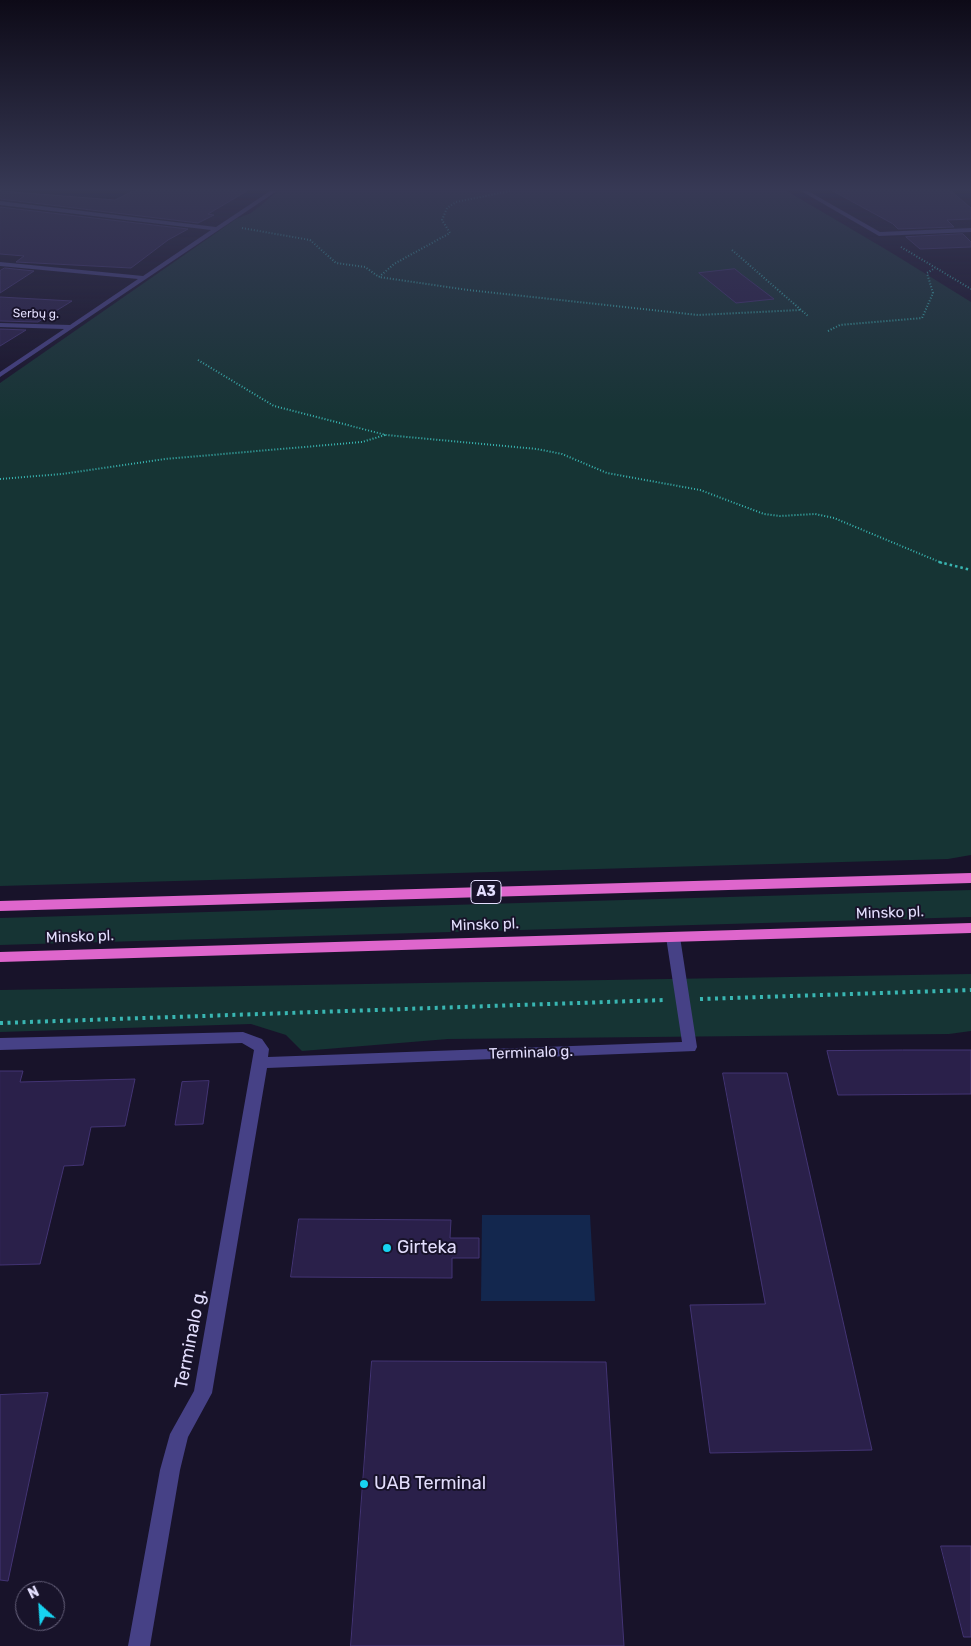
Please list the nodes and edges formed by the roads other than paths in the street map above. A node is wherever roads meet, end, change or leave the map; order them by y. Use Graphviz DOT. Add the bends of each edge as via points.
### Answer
graph roads {
  1 [pos="39,268"];
  2 [pos="158,268"];
  3 [pos="143,278"];
  4 [pos="0,325"];
  5 [pos="71,326"];
  6 [pos="0,375"];
  7 [pos="971,878"];
  8 [pos="0,906"];
  9 [pos="971,928"];
  10 [pos="673,937"];
  11 [pos="0,957"];
  12 [pos="0,1044"];
  13 [pos="260,1063"];
  14 [pos="139,1646"];
  1 -- 3 [label="street"];
  2 -- 3 [label="street"];
  3 -- 5 [label="street"];
  4 -- 5 [label="street, Serbų g."];
  5 -- 6 [label="street"];
  7 -- 8 [label="highway, A3"];
  9 -- 10 [label="highway, Minsko pl."];
  10 -- 11 [label="highway, Minsko pl."];
  10 -- 13 [label="street, Terminalo g." via="690,1047"];
  12 -- 13 [label="street, Terminalo g." via="243,1037 262,1049"];
  13 -- 14 [label="street, Terminalo g." via="203,1393 179,1434"];
}
